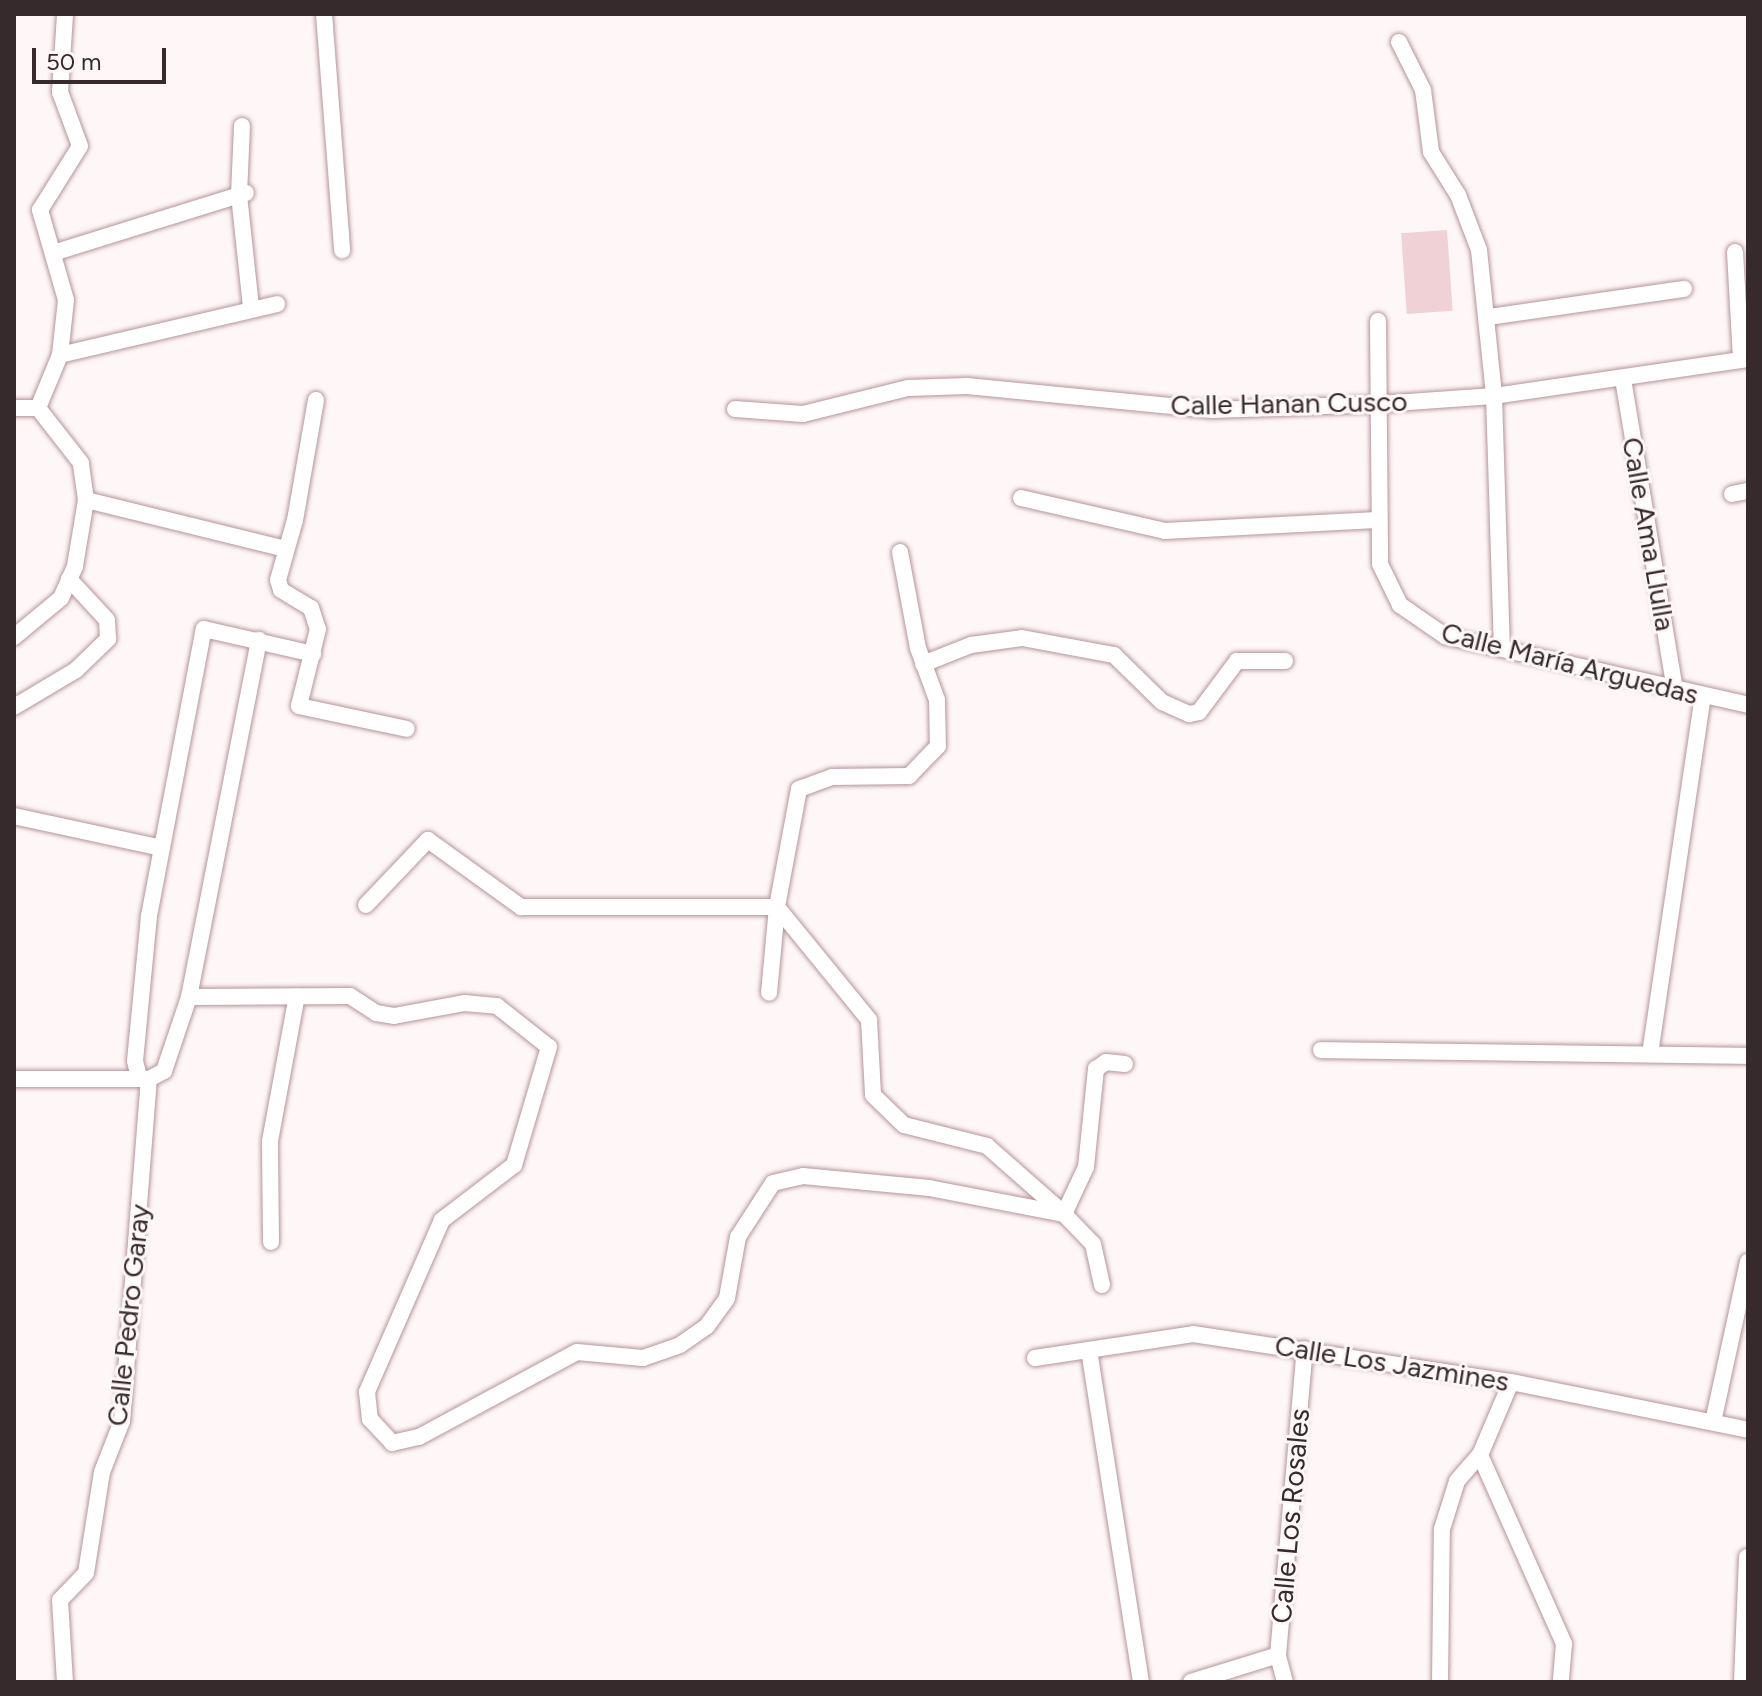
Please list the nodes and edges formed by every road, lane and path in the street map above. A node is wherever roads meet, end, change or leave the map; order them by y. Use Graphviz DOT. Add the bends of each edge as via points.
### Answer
graph roads {
  1 [pos="65,14"];
  2 [pos="324,14"];
  3 [pos="1399,42"];
  4 [pos="242,126"];
  5 [pos="243,194"];
  6 [pos="342,250"];
  7 [pos="1735,252"];
  8 [pos="53,253"];
  9 [pos="1684,289"];
  10 [pos="277,304"];
  11 [pos="251,308"];
  12 [pos="1489,317"];
  13 [pos="1378,321"];
  14 [pos="60,355"];
  15 [pos="1744,359"];
  16 [pos="1623,379"];
  17 [pos="1494,396"];
  18 [pos="316,400"];
  19 [pos="1380,404"];
  20 [pos="14,408"];
  21 [pos="38,408"];
  22 [pos="735,409"];
  23 [pos="1021,498"];
  24 [pos="86,500"];
  25 [pos="1377,520"];
  26 [pos="286,549"];
  27 [pos="900,552"];
  28 [pos="69,579"];
  29 [pos="14,637"];
  30 [pos="259,640"];
  31 [pos="1502,646"];
  32 [pos="313,654"];
  33 [pos="1285,661"];
  34 [pos="923,664"];
  35 [pos="1675,689"];
  36 [pos="1703,697"];
  37 [pos="1748,705"];
  38 [pos="14,707"];
  39 [pos="407,729"];
  40 [pos="14,816"];
  41 [pos="162,848"];
  42 [pos="366,905"];
  43 [pos="777,907"];
  44 [pos="769,993"];
  45 [pos="297,996"];
  46 [pos="189,997"];
  47 [pos="1321,1050"];
  48 [pos="1650,1054"];
  49 [pos="1748,1056"];
  50 [pos="1125,1064"];
  51 [pos="144,1078"];
  52 [pos="14,1079"];
  53 [pos="1064,1214"];
  54 [pos="271,1242"];
  55 [pos="1748,1262"];
  56 [pos="1102,1285"];
  57 [pos="1305,1349"];
  58 [pos="1089,1350"];
  59 [pos="1035,1358"];
  60 [pos="1511,1382"];
  61 [pos="1713,1422"];
  62 [pos="1748,1430"];
  63 [pos="1480,1455"];
  64 [pos="1747,1557"];
  65 [pos="1278,1655"];
  66 [pos="65,1682"];
  67 [pos="1141,1682"];
  68 [pos="1191,1682"];
  69 [pos="1285,1682"];
  70 [pos="1440,1682"];
  71 [pos="1561,1682"];
  72 [pos="1742,1682"];
  1 -- 8 [label="street" via="60,92 80,146 40,210"];
  2 -- 6 [label="street"];
  3 -- 12 [label="street" via="1423,90 1431,152 1458,195 1479,250"];
  4 -- 5 [label="street"];
  5 -- 8 [label="street"];
  5 -- 11 [label="street"];
  7 -- 15 [label="street"];
  8 -- 14 [label="street" via="66,300"];
  9 -- 12 [label="street"];
  10 -- 11 [label="street"];
  11 -- 14 [label="street"];
  12 -- 17 [label="street"];
  13 -- 19 [label="street, Calle María Arguedas"];
  14 -- 21 [label="street"];
  15 -- 16 [label="street, Calle Hanan Cusco"];
  16 -- 17 [label="street, Calle Hanan Cusco"];
  16 -- 35 [label="street, Calle Ama Llulla"];
  17 -- 19 [label="street, Calle Hanan Cusco"];
  17 -- 31 [label="street"];
  18 -- 26 [label="street"];
  19 -- 22 [label="street, Calle Hanan Cusco" via="1213,410 967,386 908,388 803,414"];
  19 -- 25 [label="street, Calle María Arguedas"];
  20 -- 21 [label="street"];
  21 -- 24 [label="street" via="81,463"];
  23 -- 25 [label="street" via="1165,531"];
  24 -- 26 [label="street"];
  24 -- 28 [label="street"];
  25 -- 31 [label="street, Calle María Arguedas" via="1380,564 1400,605 1445,636"];
  26 -- 32 [label="street" via="278,580 281,590 311,608 318,629"];
  27 -- 34 [label="street"];
  28 -- 29 [label="street" via="61,598"];
  28 -- 38 [label="street" via="107,620 108,639 76,670"];
  30 -- 32 [label="street"];
  30 -- 41 [label="street, Calle Pedro Garay" via="204,629"];
  30 -- 46 [label="street"];
  31 -- 35 [label="street, Calle María Arguedas"];
  32 -- 39 [label="street" via="299,706"];
  33 -- 34 [label="street" via="1237,661 1199,712 1189,714 1162,702 1114,655 1022,638 971,645"];
  34 -- 43 [label="street" via="937,700 938,746 909,776 832,777 799,789"];
  35 -- 36 [label="street, Calle María Arguedas"];
  36 -- 37 [label="street, Calle María Arguedas"];
  36 -- 48 [label="street"];
  40 -- 41 [label="street"];
  41 -- 51 [label="street, Calle Pedro Garay" via="149,916 135,1061"];
  42 -- 43 [label="street" via="428,840 521,907"];
  43 -- 44 [label="street"];
  43 -- 53 [label="street" via="869,1020 873,1095 904,1125 987,1146"];
  45 -- 46 [label="street"];
  45 -- 53 [label="street" via="350,996 376,1013 394,1016 464,1003 497,1006 549,1047 514,1165 442,1220 367,1392 370,1419 392,1443 419,1437 577,1352 643,1358 698,1333 727,1298 738,1237 773,1183 803,1176 929,1188"];
  45 -- 54 [label="street" via="270,1141"];
  46 -- 51 [label="street" via="164,1071"];
  47 -- 48 [label="street"];
  48 -- 49 [label="street"];
  50 -- 53 [label="street" via="1106,1062 1096,1069 1086,1167"];
  51 -- 52 [label="street"];
  51 -- 66 [label="street, Calle Pedro Garay" via="122,1421 102,1472 86,1573 60,1600"];
  53 -- 56 [label="street" via="1093,1244"];
  55 -- 61 [label="street"];
  57 -- 58 [label="street, Calle Los Jazmines" via="1193,1334"];
  57 -- 60 [label="street, Calle Los Jazmines"];
  57 -- 65 [label="street, Calle Los Rosales"];
  58 -- 59 [label="street, Calle Los Jazmines"];
  58 -- 67 [label="street"];
  60 -- 61 [label="street, Calle Los Jazmines"];
  60 -- 63 [label="street"];
  61 -- 62 [label="street, Calle Los Jazmines"];
  63 -- 70 [label="street" via="1457,1481 1442,1529"];
  63 -- 71 [label="street" via="1564,1644"];
  64 -- 72 [label="street"];
  65 -- 68 [label="street"];
  65 -- 69 [label="street, Calle Los Rosales"];
}
